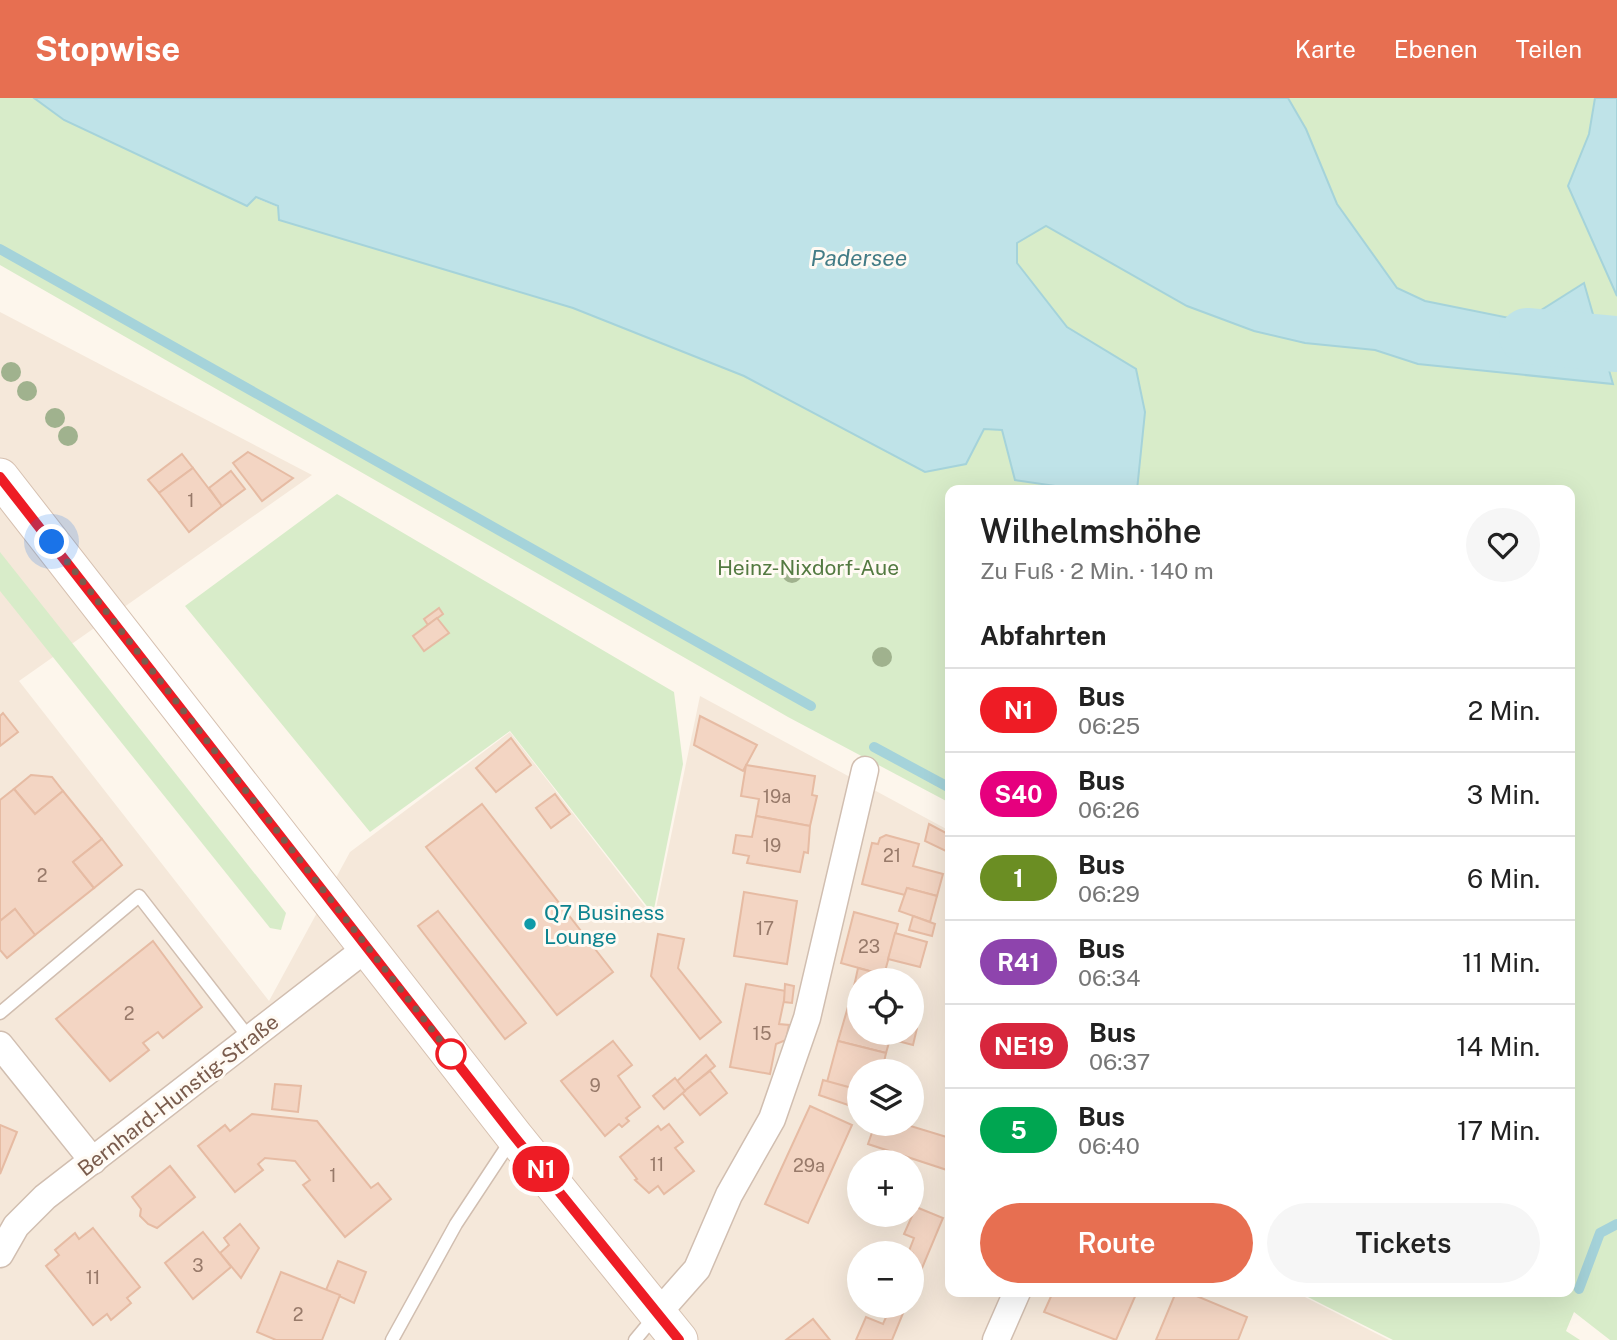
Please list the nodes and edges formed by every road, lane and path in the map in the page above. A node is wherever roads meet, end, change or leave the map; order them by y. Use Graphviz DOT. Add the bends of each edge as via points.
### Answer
graph roads {
  1 [pos="0,477"];
  2 [pos="865,770"];
  3 [pos="368,947"];
  4 [pos="0,1013"];
  5 [pos="250,1039"];
  6 [pos="0,1045"];
  7 [pos="514,1136"];
  8 [pos="93,1161"];
  9 [pos="0,1254"];
  10 [pos="1016,1297"];
  11 [pos="669,1326"];
  12 [pos="1006,1337"];
  13 [pos="392,1340"];
  14 [pos="635,1340"];
  1 -- 3 [label="main road"];
  2 -- 11 [label="street" via="807,1018 772,1119 729,1195"];
  3 -- 5 [label="street, Bernhard-Hunstig-Straße"];
  3 -- 7 [label="main road"];
  4 -- 5 [label="lane" via="139,896"];
  5 -- 8 [label="street, Bernhard-Hunstig-Straße"];
  6 -- 8 [label="street"];
  7 -- 11 [label="main road"];
  7 -- 13 [label="lane" via="456,1224"];
  8 -- 9 [label="street, Bernhard-Hunstig-Straße" via="16,1226"];
  10 -- 12 [label="street"];
  11 -- 14 [label="lane"];
}
